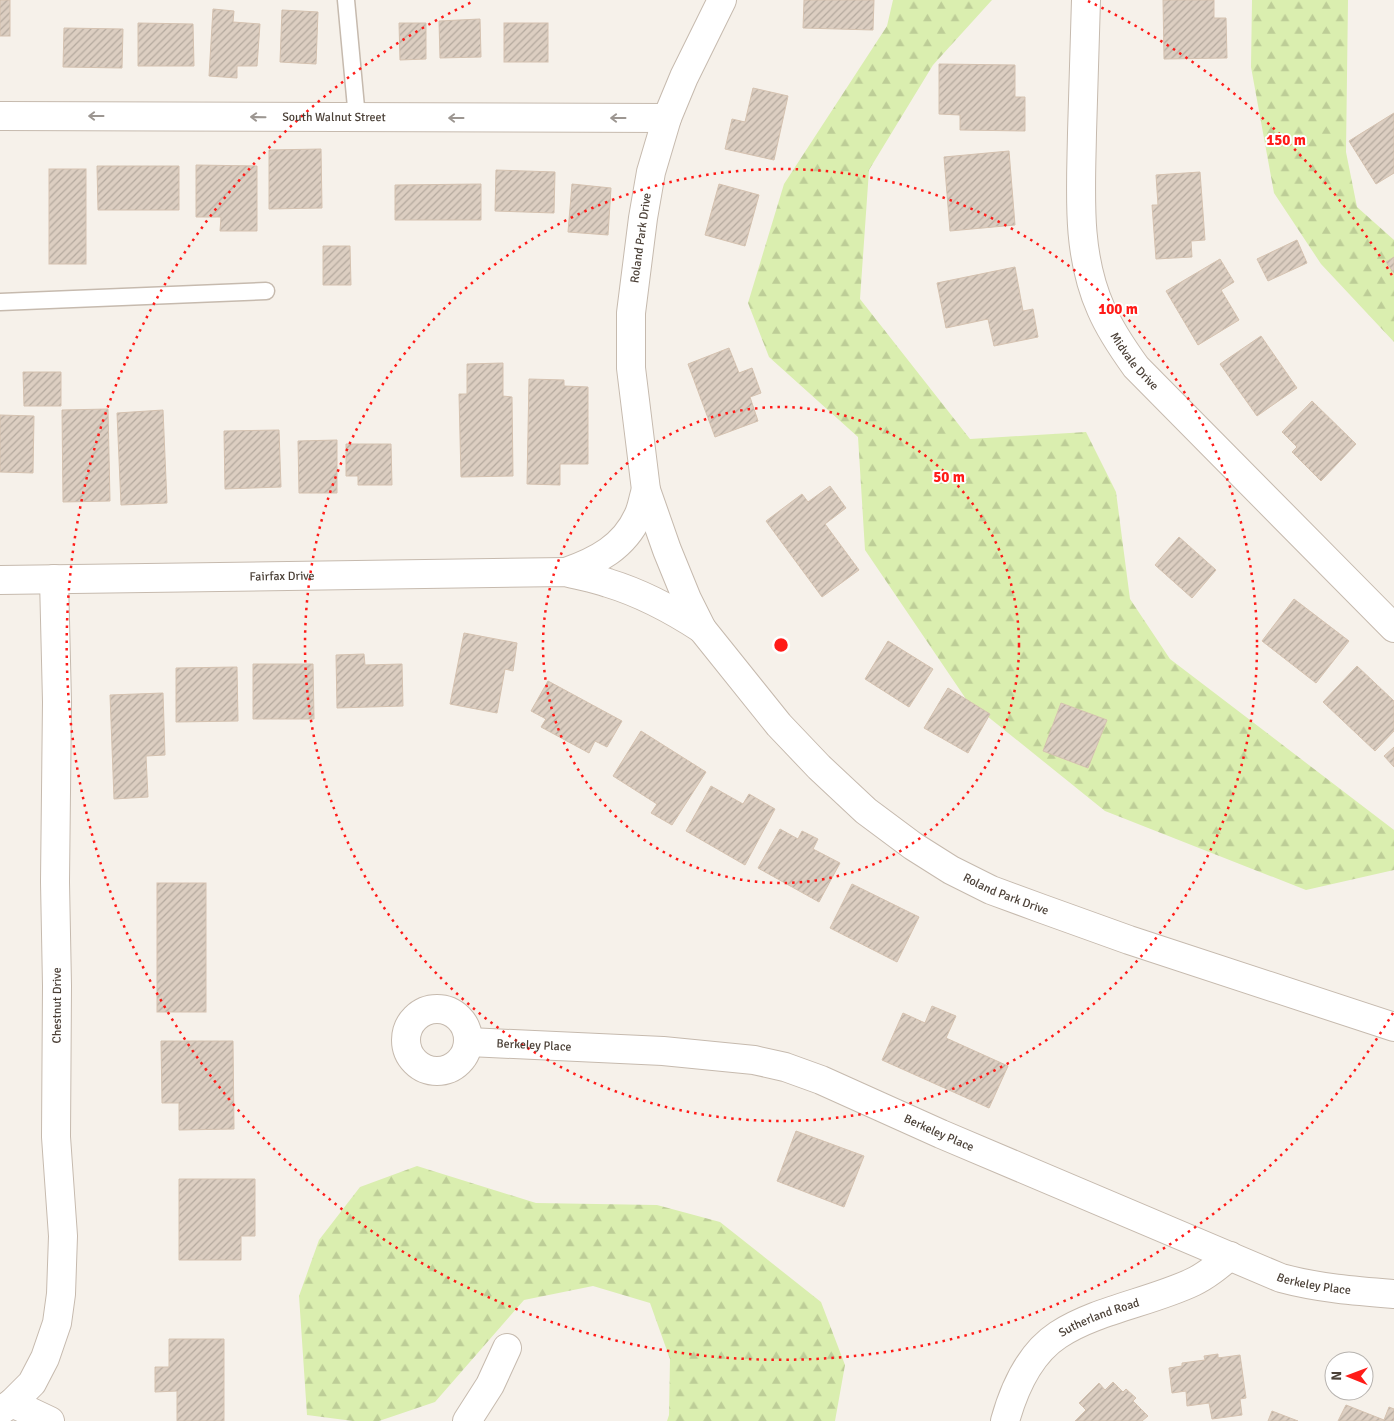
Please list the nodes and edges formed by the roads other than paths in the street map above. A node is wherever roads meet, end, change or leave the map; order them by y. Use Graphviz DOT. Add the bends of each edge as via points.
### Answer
graph roads {
  1 [pos="346,0"];
  2 [pos="722,0"];
  3 [pos="1086,0"];
  4 [pos="0,116"];
  5 [pos="358,118"];
  6 [pos="667,118"];
  7 [pos="266,291"];
  8 [pos="0,302"];
  9 [pos="646,490"];
  10 [pos="566,572"];
  11 [pos="54,578"];
  12 [pos="0,580"];
  13 [pos="702,628"];
  14 [pos="1394,628"];
  15 [pos="1394,1027"];
  16 [pos="469,1042"];
  17 [pos="1230,1256"];
  18 [pos="1394,1294"];
  19 [pos="507,1348"];
  20 [pos="6,1407"];
  21 [pos="50,1421"];
  22 [pos="467,1421"];
  23 [pos="1005,1421"];
  1 -- 5 [label="lane"];
  2 -- 6 [label="street, Roland Park Drive"];
  3 -- 14 [label="street, Midvale Drive" via="1082,236 1100,309 1136,367"];
  5 -- 4 [label="street, South Walnut Street, one-way"];
  6 -- 5 [label="street, South Walnut Street, one-way"];
  6 -- 9 [label="street, Roland Park Drive" via="642,218 631,313 631,368"];
  7 -- 8 [label="lane"];
  9 -- 10 [label="street, Roland Park Drive" via="638,516 625,537 593,562"];
  9 -- 13 [label="street, Roland Park Drive" via="667,550"];
  10 -- 11 [label="street, Fairfax Drive"];
  10 -- 13 [label="street, Roland Park Drive" via="643,596"];
  11 -- 12 [label="street, Fairfax Drive"];
  11 -- 20 [label="street, Chestnut Drive" via="57,702 56,1137 63,1236 61,1294 57,1323 45,1358 32,1383"];
  13 -- 15 [label="street, Roland Park Drive" via="779,725 819,767 866,811 951,870 991,890 1128,940"];
  16 -- 17 [label="street, Berkeley Place" via="663,1051 754,1060 784,1067"];
  17 -- 18 [label="street, Berkeley Place" via="1280,1278 1344,1290"];
  17 -- 23 [label="street, Sutherland Road" via="1175,1290 1078,1324 1057,1336 1038,1353 1023,1374"];
  19 -- 22 [label="street" via="490,1385"];
  20 -- 21 [label="street"];
}
